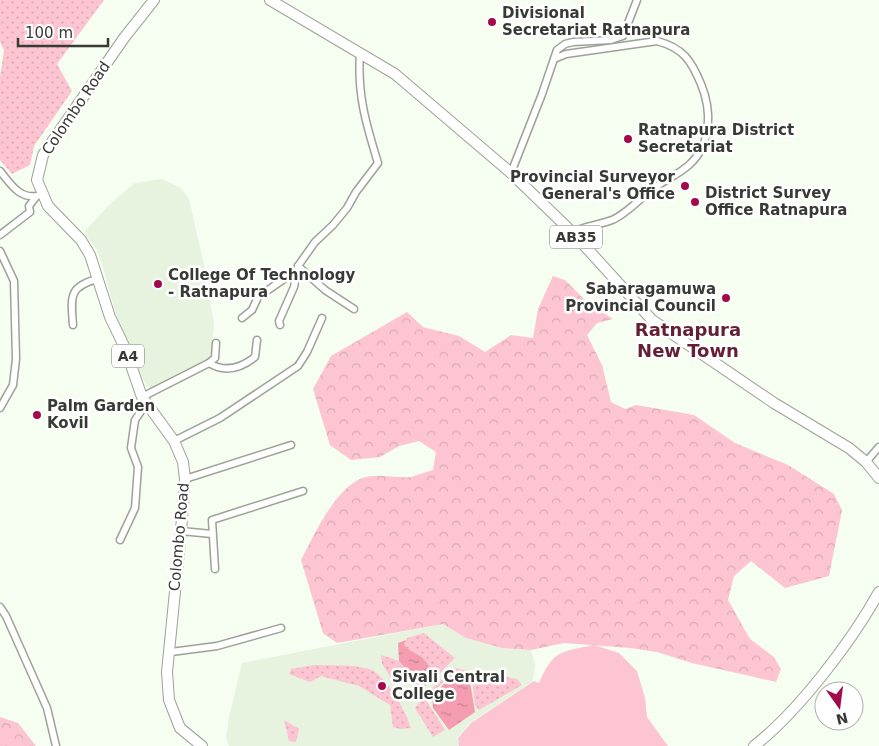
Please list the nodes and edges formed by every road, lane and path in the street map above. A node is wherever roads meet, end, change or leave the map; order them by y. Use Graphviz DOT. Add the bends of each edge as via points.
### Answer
graph roads {
  1 [pos="154,0"];
  2 [pos="270,0"];
  3 [pos="637,0"];
  4 [pos="360,54"];
  5 [pos="554,59"];
  6 [pos="0,170"];
  7 [pos="511,173"];
  8 [pos="39,196"];
  9 [pos="572,232"];
  10 [pos="0,235"];
  11 [pos="0,251"];
  12 [pos="297,268"];
  13 [pos="98,279"];
  14 [pos="354,309"];
  15 [pos="242,318"];
  16 [pos="322,318"];
  17 [pos="73,325"];
  18 [pos="280,325"];
  19 [pos="257,340"];
  20 [pos="216,343"];
  21 [pos="209,363"];
  22 [pos="144,400"];
  23 [pos="0,408"];
  24 [pos="174,441"];
  25 [pos="291,446"];
  26 [pos="879,447"];
  27 [pos="866,462"];
  28 [pos="879,478"];
  29 [pos="185,479"];
  30 [pos="303,491"];
  31 [pos="182,531"];
  32 [pos="212,534"];
  33 [pos="120,540"];
  34 [pos="215,569"];
  35 [pos="879,592"];
  36 [pos="0,607"];
  37 [pos="281,628"];
  38 [pos="171,652"];
  39 [pos="56,746"];
  40 [pos="202,746"];
  41 [pos="754,746"];
  1 -- 8 [label="main road, Colombo Road" via="43,155 37,180"];
  2 -- 4 [label="main road, AB35"];
  3 -- 5 [label="street" via="623,36 565,44 557,50"];
  4 -- 7 [label="main road, AB35" via="395,74"];
  4 -- 12 [label="street" via="358,79 362,108 378,163 347,208 315,242"];
  5 -- 7 [label="street"];
  5 -- 9 [label="street" via="566,54 657,41 672,45 695,69 708,112 705,140 689,165 612,220"];
  6 -- 8 [label="street" via="18,194"];
  7 -- 9 [label="main road, AB35"];
  8 -- 10 [label="street" via="29,206 30,212"];
  8 -- 13 [label="main road, Colombo Road / A4" via="81,240"];
  9 -- 27 [label="main road, AB35" via="652,320"];
  11 -- 23 [label="street" via="14,281 16,359 13,385"];
  12 -- 14 [label="street"];
  12 -- 15 [label="street" via="258,297 252,310"];
  12 -- 18 [label="street" via="294,287"];
  13 -- 17 [label="street" via="83,282 75,288"];
  13 -- 22 [label="main road, Colombo Road / A4"];
  16 -- 24 [label="street" via="298,366 220,418"];
  19 -- 21 [label="street" via="255,357 249,362 227,370"];
  20 -- 21 [label="street" via="215,358"];
  21 -- 22 [label="street"];
  22 -- 24 [label="main road, Colombo Road / A4"];
  22 -- 33 [label="street" via="135,420 132,448 138,467 135,508"];
  24 -- 29 [label="main road, Colombo Road / A4" via="183,462"];
  25 -- 29 [label="street"];
  26 -- 27 [label="street"];
  27 -- 28 [label="main road, AB35"];
  29 -- 31 [label="main road, Colombo Road / A4"];
  30 -- 32 [label="street" via="212,520"];
  31 -- 32 [label="street"];
  31 -- 38 [label="main road, Colombo Road / A4"];
  32 -- 34 [label="street"];
  35 -- 41 [label="main road" via="860,624 806,694"];
  36 -- 39 [label="street" via="47,708"];
  37 -- 38 [label="street" via="217,646"];
  38 -- 40 [label="main road, Colombo Road / A4" via="167,672 173,715 180,728"];
}
